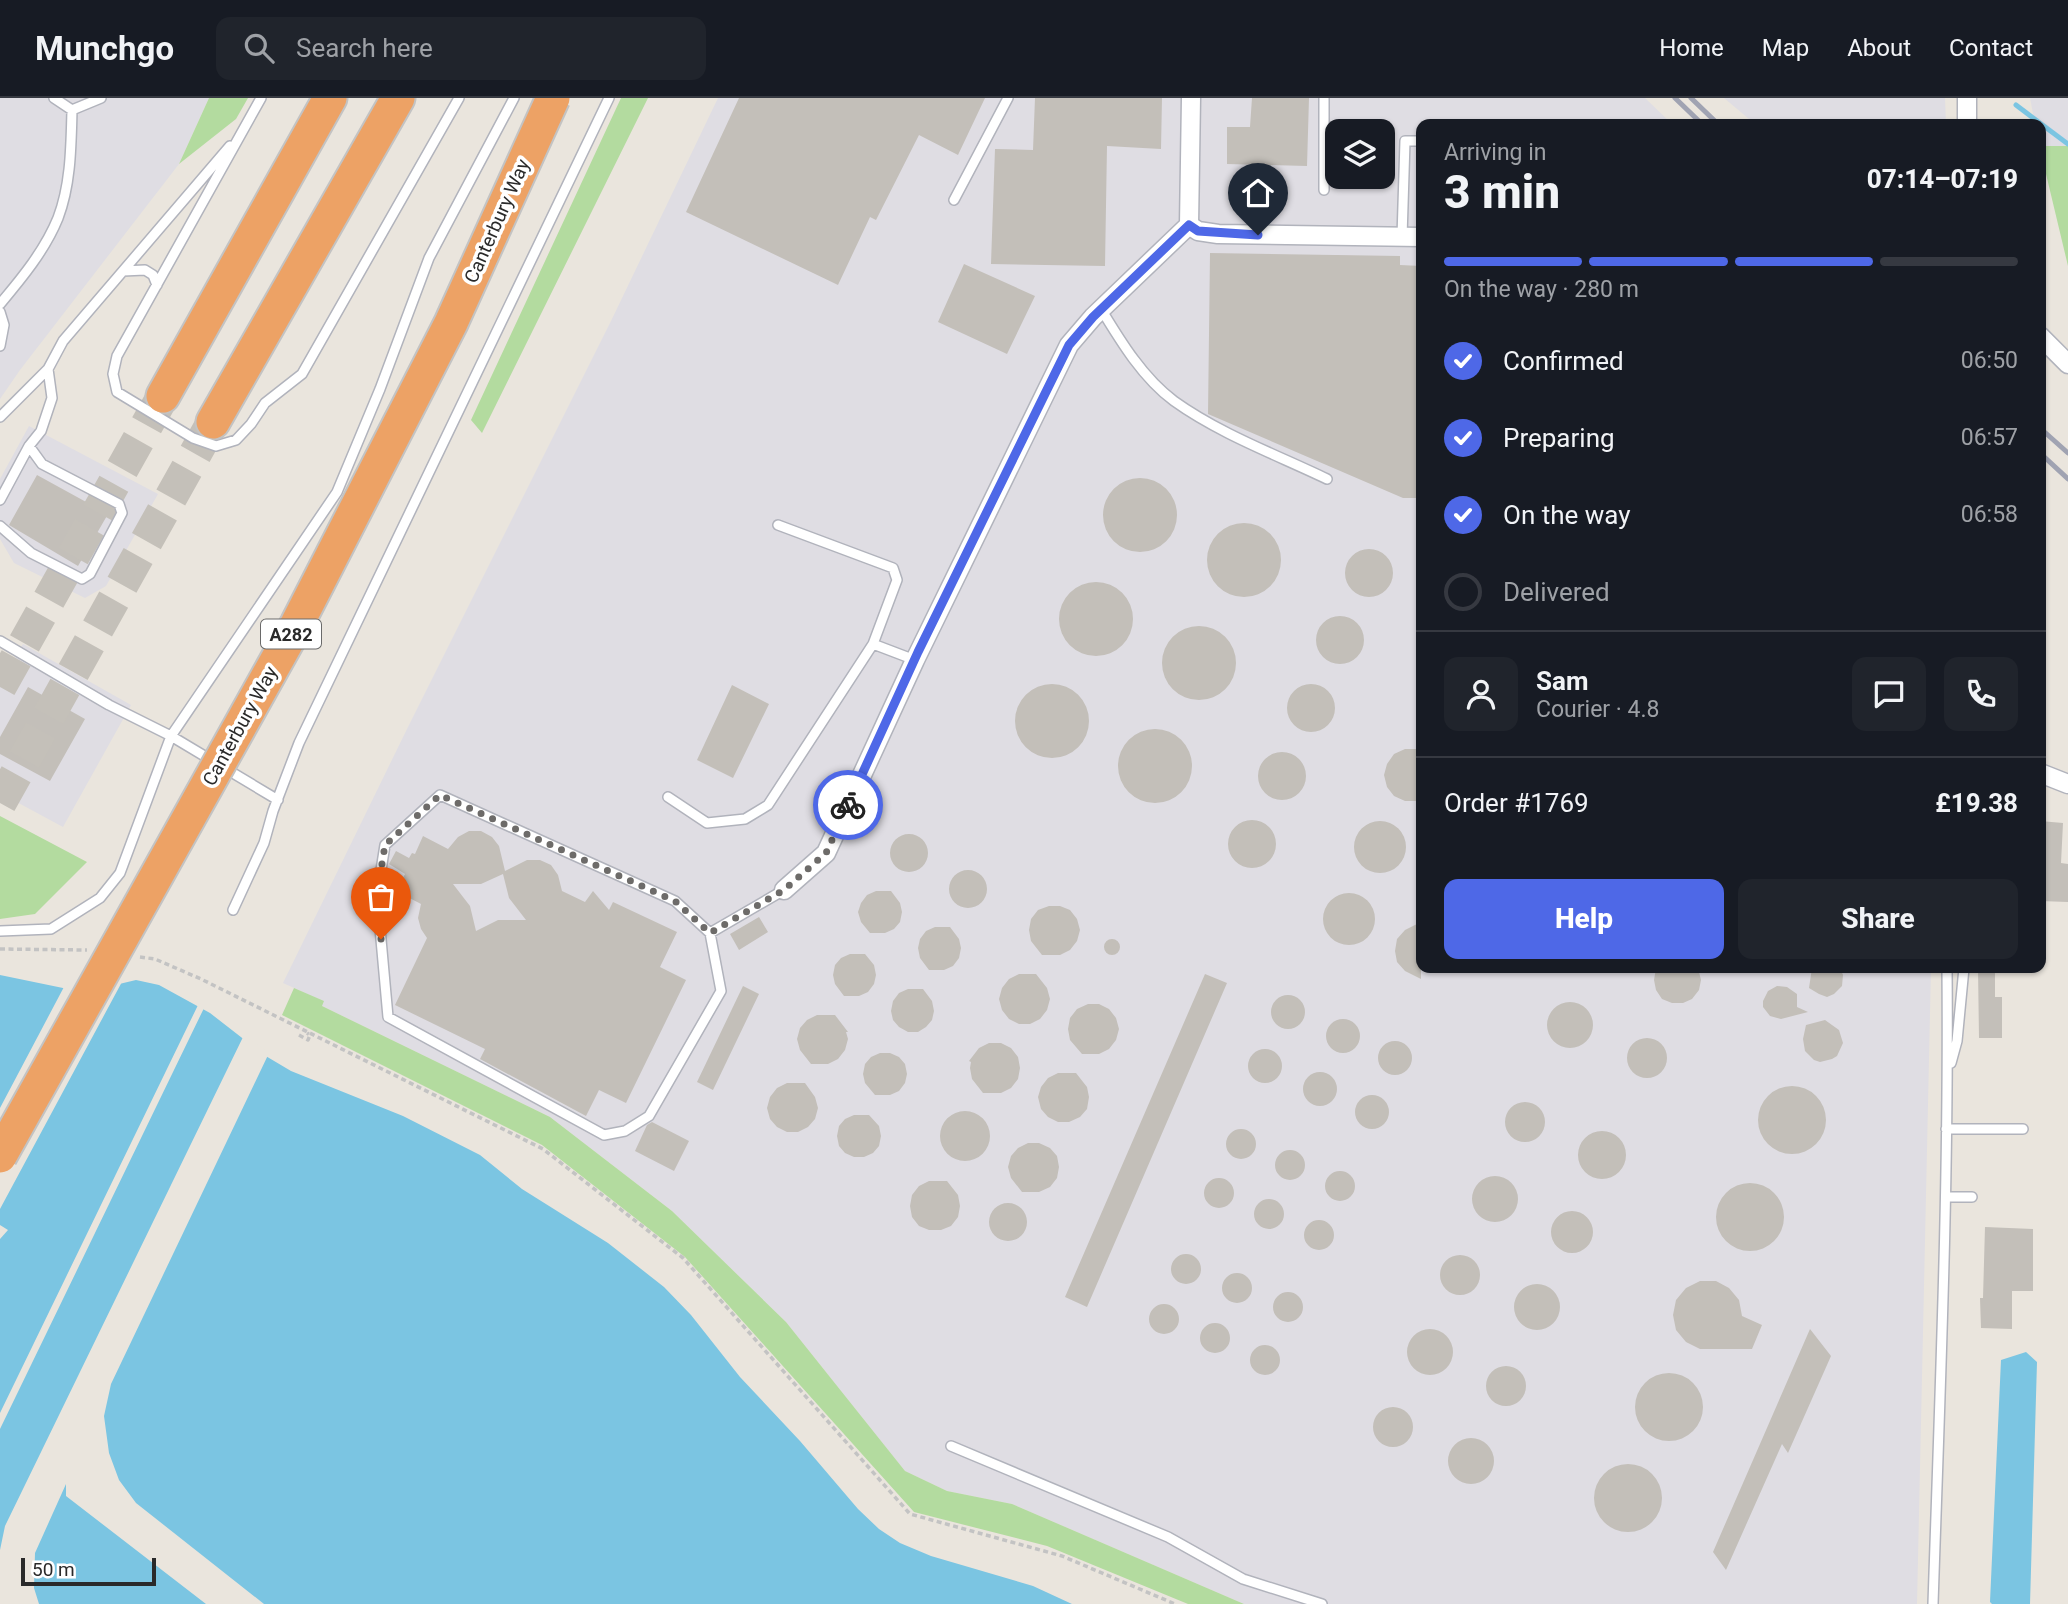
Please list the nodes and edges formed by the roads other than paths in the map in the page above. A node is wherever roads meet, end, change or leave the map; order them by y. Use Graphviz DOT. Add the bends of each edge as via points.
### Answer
graph roads {
  1 [pos="54,98"];
  2 [pos="101,98"];
  3 [pos="261,98"];
  4 [pos="331,98"];
  5 [pos="398,98"];
  6 [pos="459,98"];
  7 [pos="514,98"];
  8 [pos="553,98"];
  9 [pos="609,98"];
  10 [pos="1007,98"];
  11 [pos="1191,98"];
  12 [pos="1324,98"];
  13 [pos="1967,98"];
  14 [pos="90,100"];
  15 [pos="72,110"];
  16 [pos="1967,119"];
  17 [pos="243,132"];
  18 [pos="1416,141"];
  19 [pos="1324,190"];
  20 [pos="954,200"];
  21 [pos="1189,225"];
  22 [pos="1402,237"];
  23 [pos="1416,237"];
  24 [pos="122,271"];
  25 [pos="157,285"];
  26 [pos="0,304"];
  27 [pos="1101,309"];
  28 [pos="0,312"];
  29 [pos="2046,342"];
  30 [pos="0,346"];
  31 [pos="2068,365"];
  32 [pos="48,369"];
  33 [pos="163,396"];
  34 [pos="0,417"];
  35 [pos="213,422"];
  36 [pos="29,446"];
  37 [pos="1327,478"];
  38 [pos="0,500"];
  39 [pos="778,525"];
  40 [pos="0,526"];
  41 [pos="0,641"];
  42 [pos="873,644"];
  43 [pos="915,660"];
  44 [pos="171,736"];
  45 [pos="2046,775"];
  46 [pos="2068,784"];
  47 [pos="668,797"];
  48 [pos="278,800"];
  49 [pos="784,890"];
  50 [pos="233,910"];
  51 [pos="0,931"];
  52 [pos="710,933"];
  53 [pos="1947,973"];
  54 [pos="1964,973"];
  55 [pos="1948,1072"];
  56 [pos="1947,1129"];
  57 [pos="2023,1129"];
  58 [pos="0,1156"];
  59 [pos="1945,1197"];
  60 [pos="1972,1197"];
  61 [pos="951,1446"];
  62 [pos="1322,1604"];
  63 [pos="1933,1604"];
  1 -- 15 [label="lane"];
  2 -- 14 [label="lane"];
  3 -- 17 [label="lane"];
  4 -- 33 [label="highway"];
  5 -- 35 [label="highway"];
  6 -- 25 [label="lane" via="302,374 265,403 236,440 216,446 193,438 117,392 113,374 117,356"];
  7 -- 44 [label="lane" via="429,258 337,492"];
  8 -- 58 [label="highway, Canterbury Way / A282, bridge" via="451,324 297,624"];
  9 -- 48 [label="lane" via="299,743"];
  10 -- 20 [label="lane"];
  11 -- 21 [label="street"];
  12 -- 19 [label="lane"];
  13 -- 16 [label="street"];
  14 -- 15 [label="lane"];
  15 -- 26 [label="lane" via="71,160 58,218 31,267"];
  17 -- 24 [label="lane"];
  17 -- 25 [label="lane"];
  18 -- 22 [label="lane" via="1405,141"];
  21 -- 22 [label="street" via="1218,234"];
  21 -- 27 [label="street"];
  22 -- 23 [label="street"];
  24 -- 25 [label="lane" via="145,270"];
  24 -- 32 [label="lane" via="63,341"];
  27 -- 37 [label="lane" via="1143,372 1174,401"];
  27 -- 43 [label="street" via="1069,345 1056,368"];
  28 -- 30 [label="lane" via="4,325"];
  29 -- 31 [label="street"];
  32 -- 34 [label="lane"];
  32 -- 36 [label="lane" via="52,398 41,432"];
  36 -- 38 [label="lane"];
  36 -- 40 [label="lane" via="42,464 119,505 122,513 90,574 82,579 31,553"];
  39 -- 42 [label="lane" via="893,568 897,580"];
  41 -- 44 [label="lane"];
  42 -- 43 [label="lane"];
  42 -- 47 [label="lane" via="768,805 745,819 707,823"];
  43 -- 49 [label="street" via="826,853"];
  44 -- 48 [label="lane"];
  44 -- 51 [label="lane" via="121,873 100,898 51,929"];
  45 -- 46 [label="street"];
  48 -- 50 [label="lane" via="264,844"];
  49 -- 52 [label="lane"];
  52 -- 52 [label="lane" via="675,901 440,795 385,845 377,895 388,1017 604,1135 625,1131 649,1116 721,991"];
  53 -- 55 [label="lane"];
  54 -- 55 [label="lane" via="1957,1041"];
  55 -- 56 [label="lane"];
  56 -- 57 [label="lane"];
  56 -- 59 [label="lane"];
  59 -- 60 [label="lane"];
  59 -- 63 [label="lane"];
  61 -- 62 [label="lane" via="1168,1538 1243,1579"];
}
